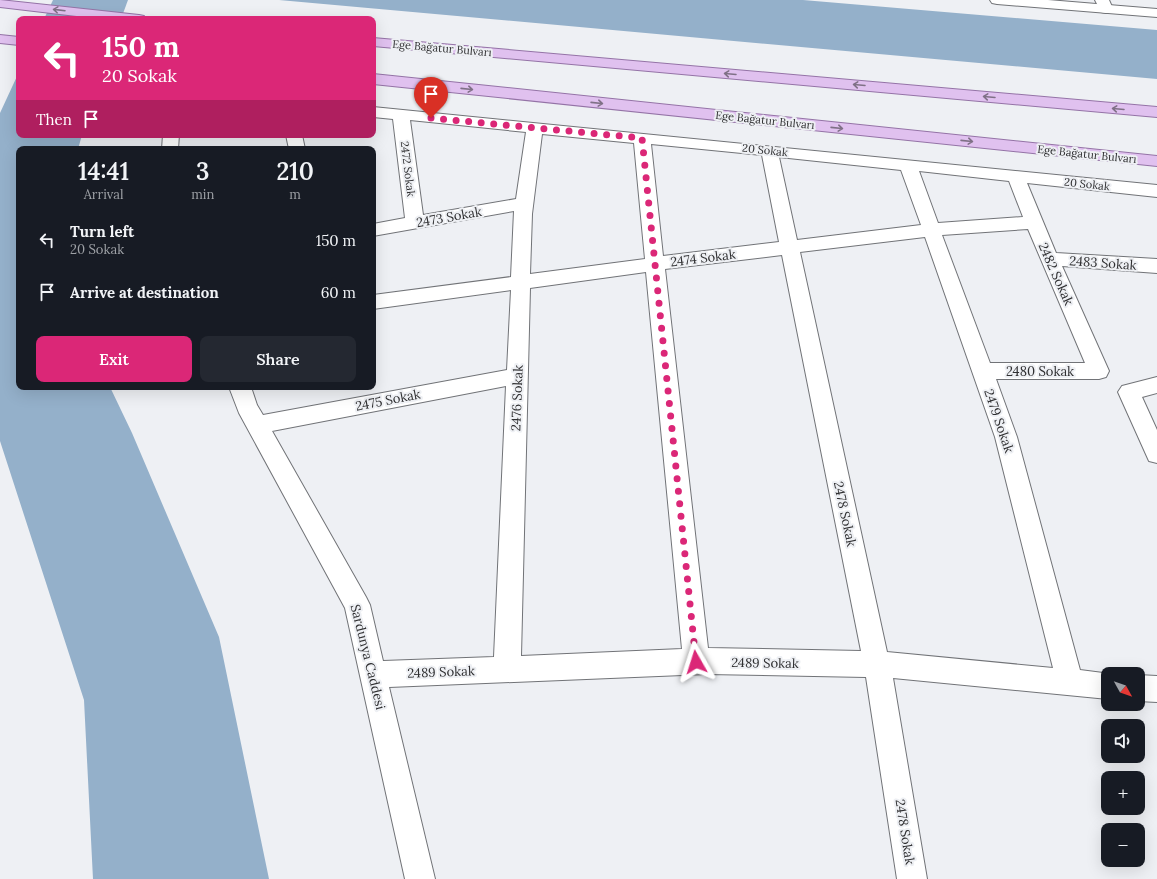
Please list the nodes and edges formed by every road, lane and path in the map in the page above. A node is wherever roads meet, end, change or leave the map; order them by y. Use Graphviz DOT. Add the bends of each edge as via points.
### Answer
graph roads {
  1 [pos="997,0"];
  2 [pos="0,3"];
  3 [pos="1104,5"];
  4 [pos="1157,13"];
  5 [pos="113,16"];
  6 [pos="376,42"];
  7 [pos="376,79"];
  8 [pos="376,112"];
  9 [pos="1157,112"];
  10 [pos="401,115"];
  11 [pos="535,128"];
  12 [pos="642,138"];
  13 [pos="768,151"];
  14 [pos="1157,161"];
  15 [pos="908,165"];
  16 [pos="1016,176"];
  17 [pos="1157,191"];
  18 [pos="524,204"];
  19 [pos="1034,222"];
  20 [pos="415,223"];
  21 [pos="376,230"];
  22 [pos="930,230"];
  23 [pos="788,248"];
  24 [pos="1049,259"];
  25 [pos="655,264"];
  26 [pos="1157,266"];
  27 [pos="521,282"];
  28 [pos="376,302"];
  29 [pos="981,371"];
  30 [pos="1099,372"];
  31 [pos="518,376"];
  32 [pos="1157,385"];
  33 [pos="241,390"];
  34 [pos="257,425"];
  35 [pos="1157,454"];
  36 [pos="696,662"];
  37 [pos="877,664"];
  38 [pos="507,670"];
  39 [pos="373,675"];
  40 [pos="1070,683"];
  41 [pos="1101,685"];
  42 [pos="1145,688"];
  43 [pos="1157,689"];
  44 [pos="420,879"];
  45 [pos="912,879"];
  1 -- 3 [label="street"];
  5 -- 2 [label="main road, one-way"];
  3 -- 4 [label="street"];
  9 -- 6 [label="main road, Ege Bağatur Bulvarı, one-way"];
  7 -- 14 [label="main road, Ege Bağatur Bulvarı, one-way"];
  8 -- 10 [label="street, 20 Sokak"];
  10 -- 11 [label="street, 20 Sokak"];
  10 -- 20 [label="street, 2472 Sokak"];
  11 -- 12 [label="street, 20 Sokak"];
  11 -- 18 [label="street, 2476 Sokak"];
  12 -- 13 [label="street, 20 Sokak"];
  12 -- 25 [label="street"];
  13 -- 15 [label="street, 20 Sokak"];
  13 -- 23 [label="street, 2478 Sokak"];
  15 -- 16 [label="street, 20 Sokak"];
  15 -- 22 [label="street, 2479 Sokak"];
  16 -- 17 [label="street, 20 Sokak"];
  16 -- 19 [label="street, 2482 Sokak"];
  18 -- 20 [label="street, 2473 Sokak"];
  18 -- 27 [label="street, 2476 Sokak"];
  19 -- 22 [label="street, 2474 Sokak"];
  19 -- 24 [label="street, 2482 Sokak"];
  20 -- 21 [label="street, 2473 Sokak"];
  22 -- 23 [label="street, 2474 Sokak"];
  22 -- 29 [label="street, 2479 Sokak"];
  23 -- 25 [label="street, 2474 Sokak"];
  23 -- 37 [label="street, 2478 Sokak"];
  24 -- 26 [label="street, 2483 Sokak"];
  24 -- 30 [label="street, 2482 Sokak"];
  25 -- 27 [label="street, 2474 Sokak"];
  25 -- 36 [label="street"];
  27 -- 28 [label="street, 2474 Sokak"];
  27 -- 31 [label="street, 2476 Sokak"];
  29 -- 30 [label="street, 2480 Sokak"];
  29 -- 40 [label="street, 2479 Sokak" via="1006,437"];
  31 -- 34 [label="street, 2475 Sokak"];
  31 -- 38 [label="street, 2476 Sokak"];
  32 -- 35 [label="street" via="1129,392"];
  33 -- 34 [label="street, Sardunya Caddesi"];
  34 -- 39 [label="street, Sardunya Caddesi" via="357,605"];
  36 -- 37 [label="street, 2489 Sokak"];
  36 -- 38 [label="street, 2489 Sokak"];
  37 -- 40 [label="street, 2489 Sokak"];
  37 -- 45 [label="street, 2478 Sokak"];
  38 -- 39 [label="street, 2489 Sokak"];
  39 -- 44 [label="street, Sardunya Caddesi"];
  40 -- 41 [label="street, 2489 Sokak"];
  42 -- 43 [label="street"];
}
